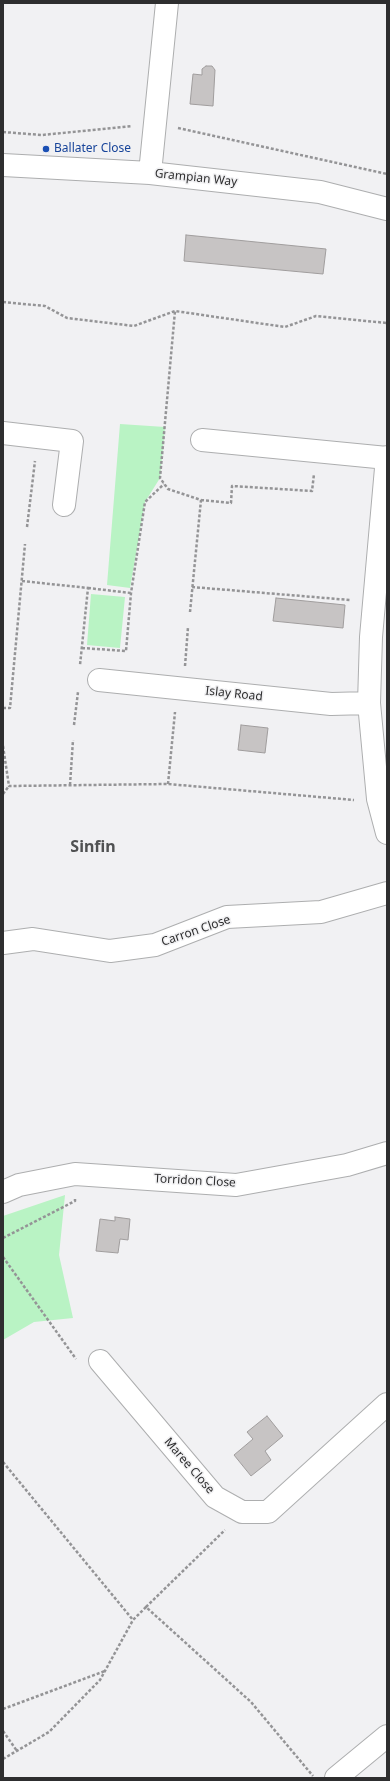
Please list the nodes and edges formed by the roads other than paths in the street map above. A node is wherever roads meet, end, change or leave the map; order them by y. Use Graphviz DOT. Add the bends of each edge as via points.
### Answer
graph roads {
  1 [pos="167,3"];
  2 [pos="3,165"];
  3 [pos="150,172"];
  4 [pos="387,208"];
  5 [pos="3,433"];
  6 [pos="202,440"];
  7 [pos="387,458"];
  8 [pos="64,505"];
  9 [pos="379,637"];
  10 [pos="99,680"];
  11 [pos="369,703"];
  12 [pos="387,833"];
  13 [pos="387,892"];
  14 [pos="3,943"];
  15 [pos="387,1153"];
  16 [pos="3,1192"];
  17 [pos="100,1362"];
  18 [pos="387,1404"];
  19 [pos="387,1736"];
  20 [pos="336,1778"];
  1 -- 3 [label="street"];
  2 -- 3 [label="street, Grampian Way"];
  3 -- 4 [label="street, Grampian Way" via="320,192"];
  5 -- 8 [label="street" via="72,441"];
  6 -- 7 [label="street"];
  7 -- 9 [label="street" via="374,602"];
  9 -- 11 [label="street"];
  10 -- 11 [label="street, Islay Road" via="331,704"];
  11 -- 12 [label="street" via="378,799"];
  13 -- 14 [label="street, Carron Close" via="321,912 227,917 156,945 110,951 33,939"];
  15 -- 16 [label="street, Torridon Close" via="347,1165 236,1185 75,1174 19,1185"];
  17 -- 18 [label="street, Maree Close" via="215,1497 242,1512 268,1512"];
  19 -- 20 [label="street"];
}
